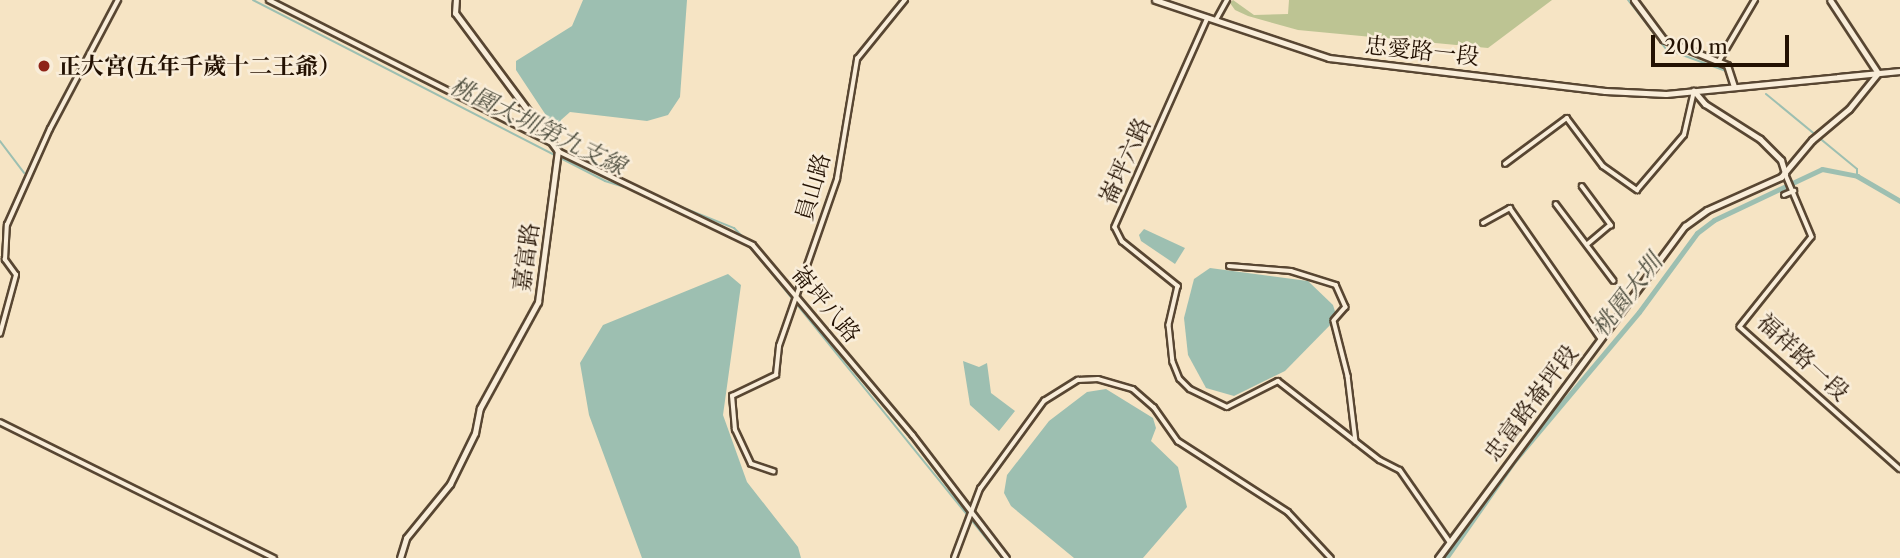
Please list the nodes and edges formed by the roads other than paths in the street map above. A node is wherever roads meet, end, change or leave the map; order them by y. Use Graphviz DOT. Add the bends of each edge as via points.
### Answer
graph roads {
  1 [pos="118,0"];
  2 [pos="269,0"];
  3 [pos="456,0"];
  4 [pos="905,0"];
  5 [pos="1155,0"];
  6 [pos="1227,0"];
  7 [pos="1634,0"];
  8 [pos="1755,0"];
  9 [pos="1830,0"];
  10 [pos="1208,18"];
  11 [pos="1216,20"];
  12 [pos="1719,62"];
  13 [pos="1900,71"];
  14 [pos="1878,73"];
  15 [pos="1734,87"];
  16 [pos="1694,91"];
  17 [pos="556,147"];
  18 [pos="1504,164"];
  19 [pos="1785,176"];
  20 [pos="1582,186"];
  21 [pos="1792,190"];
  22 [pos="1784,195"];
  23 [pos="1556,204"];
  24 [pos="1483,223"];
  25 [pos="1587,244"];
  26 [pos="1229,266"];
  27 [pos="1614,281"];
  28 [pos="797,298"];
  29 [pos="0,334"];
  30 [pos="1601,339"];
  31 [pos="0,422"];
  32 [pos="1356,442"];
  33 [pos="1900,469"];
  34 [pos="774,472"];
  35 [pos="970,513"];
  36 [pos="1450,542"];
  37 [pos="274,558"];
  38 [pos="400,558"];
  39 [pos="954,558"];
  40 [pos="1007,558"];
  41 [pos="1331,558"];
  42 [pos="1438,558"];
  1 -- 29 [label="street" via="50,129 7,226 5,260 16,275"];
  2 -- 17 [label="street, 崙坪八路"];
  3 -- 17 [label="street" via="455,13"];
  4 -- 28 [label="street, 員山路" via="860,50 837,179"];
  5 -- 10 [label="street, 忠愛路一段"];
  6 -- 11 [label="street"];
  7 -- 12 [label="street" via="1663,39"];
  8 -- 12 [label="street"];
  9 -- 14 [label="street"];
  10 -- 11 [label="street, 忠愛路一段"];
  10 -- 32 [label="street, 崙坪六路" via="1115,227 1122,242 1178,286 1170,324 1173,362 1190,389 1227,407 1278,382"];
  11 -- 16 [label="street, 忠愛路一段" via="1329,58 1627,93"];
  12 -- 15 [label="street" via="1732,73"];
  13 -- 14 [label="street, 忠愛路一段"];
  14 -- 15 [label="street, 忠愛路一段"];
  14 -- 19 [label="street" via="1843,115 1815,137"];
  15 -- 16 [label="street, 忠愛路一段"];
  16 -- 18 [label="street" via="1684,135 1637,190 1603,166 1567,118"];
  16 -- 19 [label="street" via="1704,104 1760,139 1781,160"];
  17 -- 28 [label="street, 崙坪八路" via="753,245"];
  17 -- 38 [label="street, 嘉富路" via="538,302 481,408 475,433 450,484 406,538"];
  19 -- 21 [label="street"];
  19 -- 30 [label="street, 忠富路崙坪段" via="1696,216"];
  20 -- 25 [label="street" via="1611,225"];
  21 -- 22 [label="street"];
  21 -- 33 [label="street, 福祥路一段" via="1812,237 1740,327"];
  23 -- 25 [label="street"];
  24 -- 30 [label="street" via="1510,208"];
  25 -- 27 [label="street"];
  26 -- 32 [label="street" via="1291,271 1336,285 1346,307 1334,321 1348,376"];
  28 -- 34 [label="street, 員山路" via="776,356 776,375 732,396 735,430 751,464"];
  28 -- 35 [label="street, 崙坪八路" via="913,435"];
  30 -- 36 [label="street, 忠富路崙坪段"];
  31 -- 37 [label="street"];
  32 -- 36 [label="street, 崙坪六路" via="1400,470"];
  35 -- 39 [label="street"];
  35 -- 40 [label="street, 崙坪八路"];
  35 -- 41 [label="street" via="1000,458 1044,401 1078,380 1098,379 1133,389 1154,407 1178,441 1288,512"];
  36 -- 42 [label="street, 忠富路崙坪段"];
}
